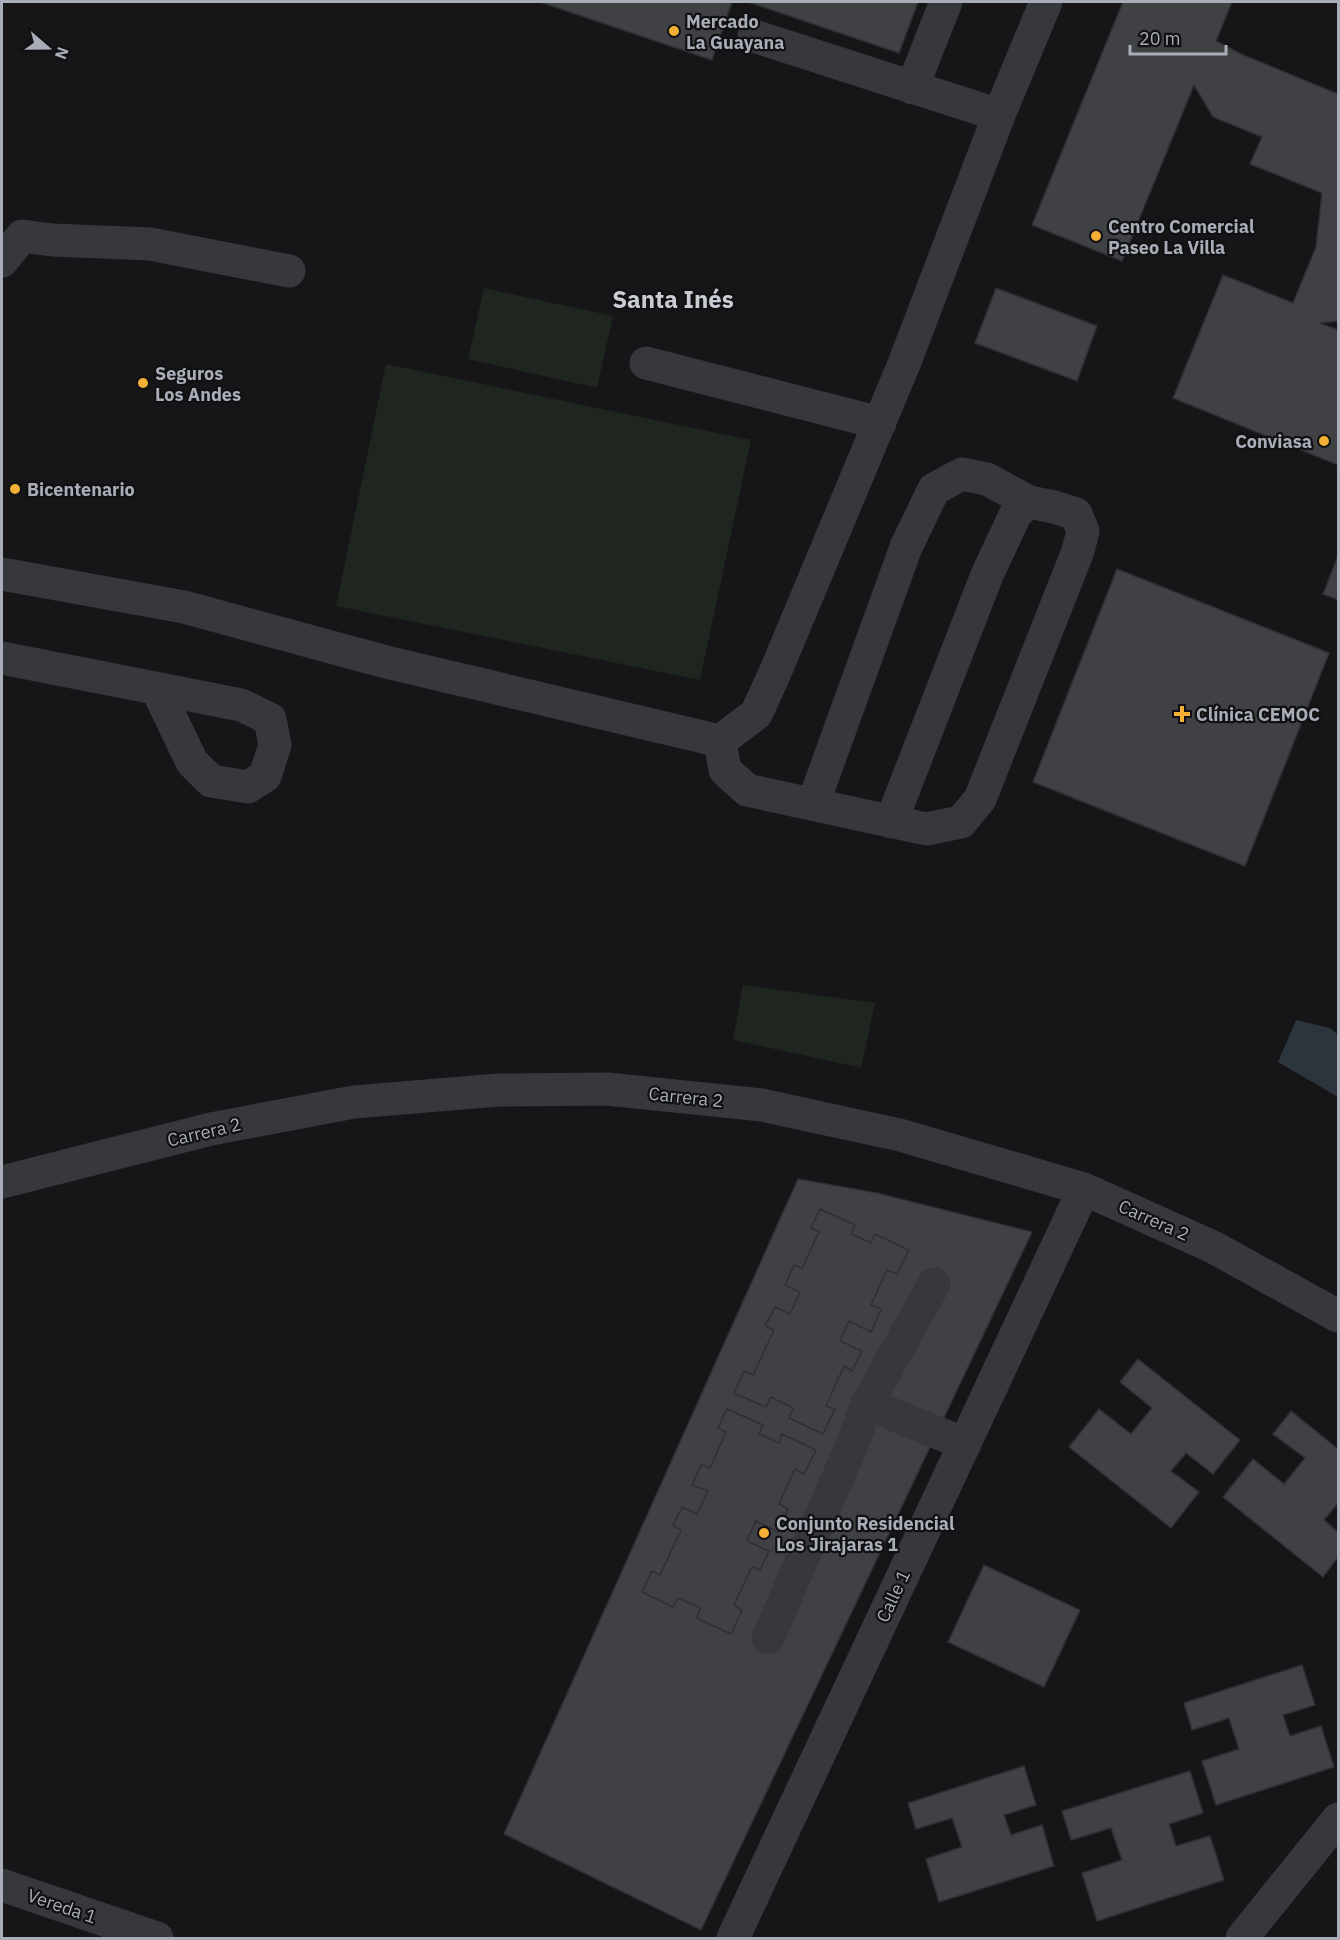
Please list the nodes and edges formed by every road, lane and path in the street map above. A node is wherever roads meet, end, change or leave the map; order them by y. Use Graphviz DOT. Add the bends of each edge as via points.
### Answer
graph roads {
  1 [pos="946,2"];
  2 [pos="1046,2"];
  3 [pos="754,36"];
  4 [pos="912,88"];
  5 [pos="999,115"];
  6 [pos="2,261"];
  7 [pos="289,271"];
  8 [pos="646,363"];
  9 [pos="880,423"];
  10 [pos="1029,502"];
  11 [pos="2,574"];
  12 [pos="2,658"];
  13 [pos="158,689"];
  14 [pos="720,741"];
  15 [pos="813,804"];
  16 [pos="891,822"];
  17 [pos="2,1182"];
  18 [pos="1084,1189"];
  19 [pos="934,1284"];
  20 [pos="1338,1316"];
  21 [pos="867,1404"];
  22 [pos="965,1444"];
  23 [pos="768,1638"];
  24 [pos="1338,1819"];
  25 [pos="2,1886"];
  26 [pos="736,1937"];
  27 [pos="154,1938"];
  28 [pos="1242,1938"];
  1 -- 4 [label="street"];
  2 -- 5 [label="street"];
  3 -- 4 [label="street"];
  4 -- 5 [label="street"];
  5 -- 9 [label="street"];
  6 -- 7 [label="street" via="22,237 150,244"];
  8 -- 9 [label="street"];
  9 -- 14 [label="street" via="756,714"];
  10 -- 15 [label="street" via="987,479 962,474 934,489 906,547"];
  10 -- 16 [label="street" via="1016,513 987,575"];
  10 -- 16 [label="street" via="1076,514 1083,531 980,799 961,822 926,829"];
  11 -- 14 [label="street" via="184,607 386,662"];
  12 -- 13 [label="street"];
  14 -- 15 [label="street" via="725,770 747,790"];
  15 -- 16 [label="street"];
  17 -- 18 [label="street, Carrera 2" via="211,1129 354,1102 498,1090 607,1089 762,1105 900,1135"];
  18 -- 20 [label="street, Carrera 2" via="1213,1247"];
  18 -- 22 [label="street, Calle 1"];
  19 -- 21 [label="street"];
  21 -- 22 [label="street"];
  21 -- 23 [label="street"];
  22 -- 26 [label="street, Calle 1"];
  24 -- 28 [label="street"];
  25 -- 27 [label="street, Vereda 1"];
}
